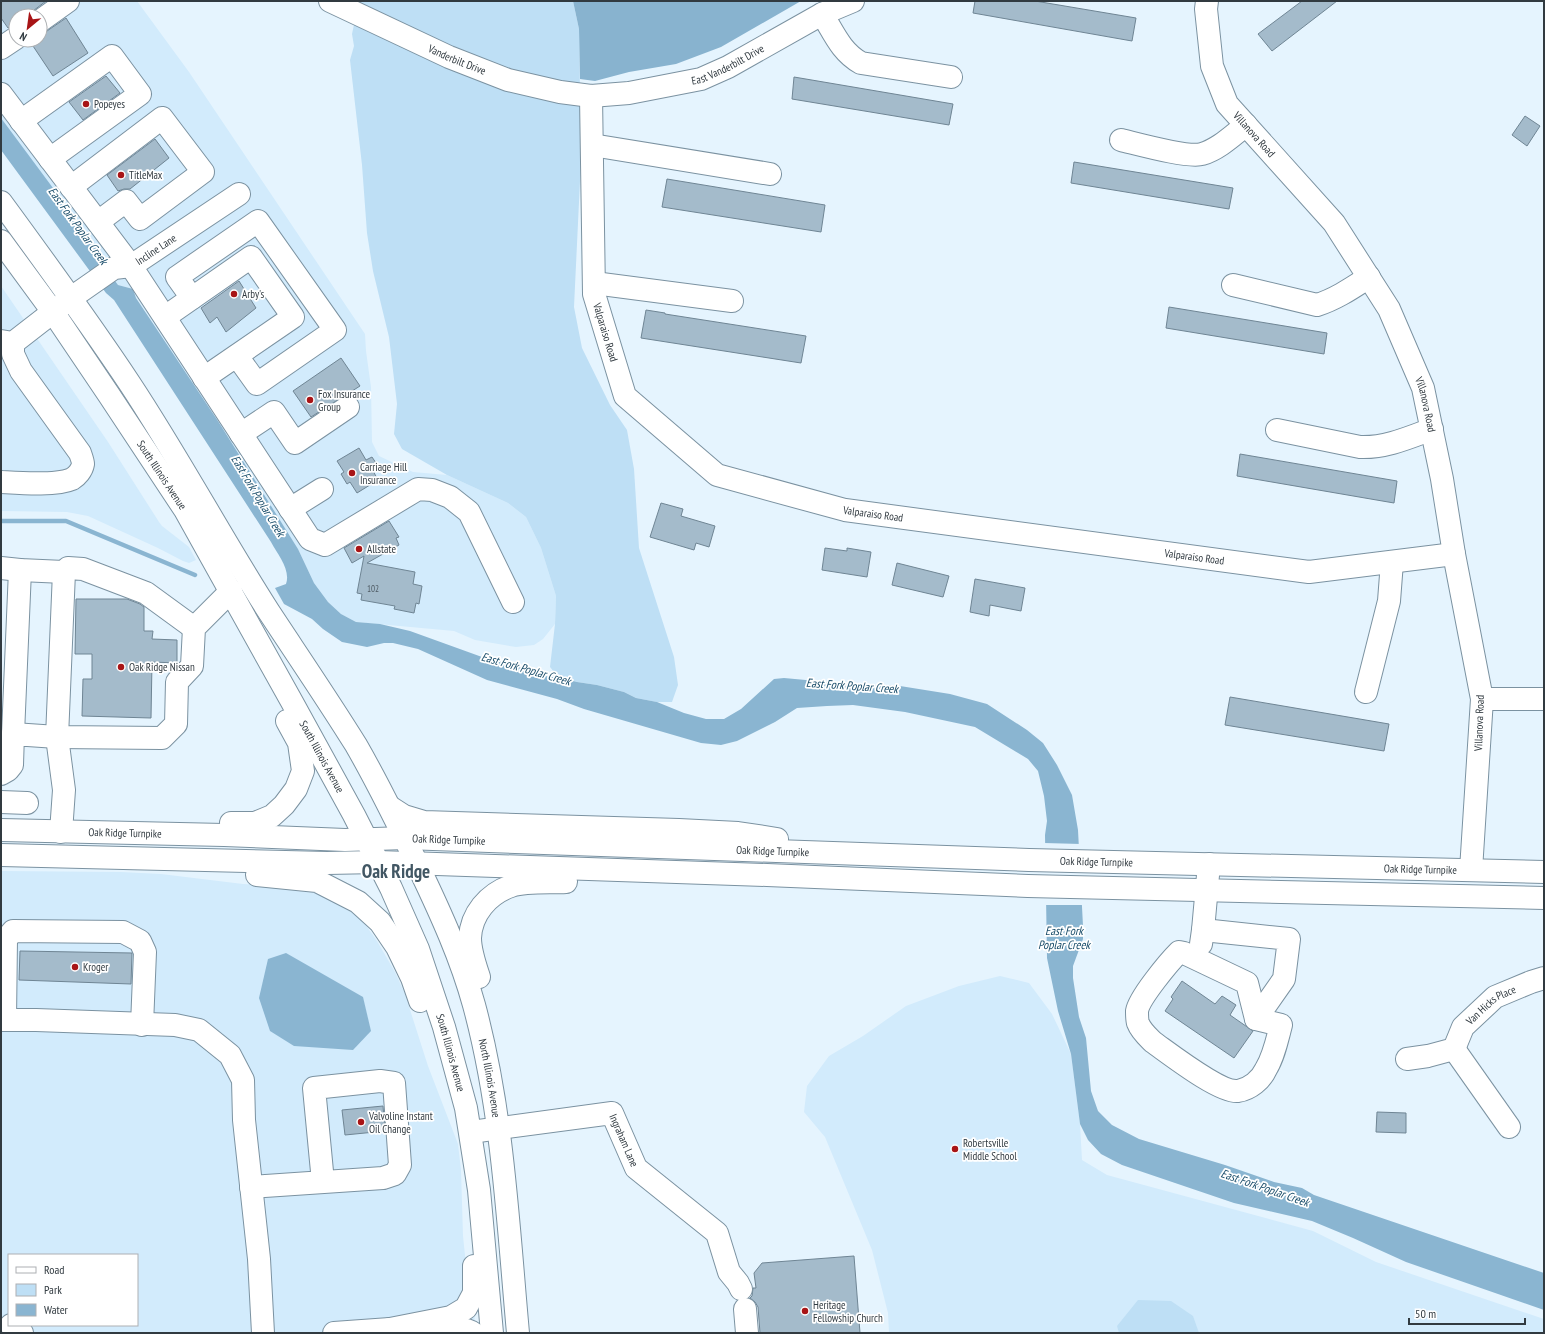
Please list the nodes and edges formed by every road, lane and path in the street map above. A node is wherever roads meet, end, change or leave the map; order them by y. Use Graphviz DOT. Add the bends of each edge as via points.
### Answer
graph roads {
  1 [pos="68,1"];
  2 [pos="853,1"];
  3 [pos="1207,1"];
  4 [pos="338,3"];
  5 [pos="822,14"];
  6 [pos="48,15"];
  7 [pos="951,77"];
  8 [pos="1,94"];
  9 [pos="591,96"];
  10 [pos="21,121"];
  11 [pos="1246,125"];
  12 [pos="1120,140"];
  13 [pos="592,145"];
  14 [pos="50,159"];
  15 [pos="770,174"];
  16 [pos="71,187"];
  17 [pos="239,194"];
  18 [pos="1,202"];
  19 [pos="98,222"];
  20 [pos="1,241"];
  21 [pos="123,267"];
  22 [pos="1369,277"];
  23 [pos="594,283"];
  24 [pos="1233,286"];
  25 [pos="78,293"];
  26 [pos="192,298"];
  27 [pos="732,301"];
  28 [pos="52,312"];
  29 [pos="165,317"];
  30 [pos="7,342"];
  31 [pos="237,356"];
  32 [pos="204,378"];
  33 [pos="348,407"];
  34 [pos="1278,430"];
  35 [pos="1432,430"];
  36 [pos="241,434"];
  37 [pos="1,482"];
  38 [pos="322,489"];
  39 [pos="290,509"];
  40 [pos="1454,554"];
  41 [pos="1392,562"];
  42 [pos="10,569"];
  43 [pos="64,572"];
  44 [pos="231,592"];
  45 [pos="513,602"];
  46 [pos="194,628"];
  47 [pos="254,633"];
  48 [pos="1366,692"];
  49 [pos="1482,699"];
  50 [pos="1544,699"];
  51 [pos="13,734"];
  52 [pos="57,737"];
  53 [pos="1,774"];
  54 [pos="1,802"];
  55 [pos="27,803"];
  56 [pos="390,807"];
  57 [pos="1,830"];
  58 [pos="61,832"];
  59 [pos="125,833"];
  60 [pos="405,838"];
  61 [pos="367,840"];
  62 [pos="1,855"];
  63 [pos="887,855"];
  64 [pos="99,857"];
  65 [pos="378,862"];
  66 [pos="1209,864"];
  67 [pos="417,865"];
  68 [pos="1,866"];
  69 [pos="1471,870"];
  70 [pos="652,871"];
  71 [pos="1544,872"];
  72 [pos="1207,890"];
  73 [pos="1544,898"];
  74 [pos="1203,930"];
  75 [pos="1198,959"];
  76 [pos="1544,978"];
  77 [pos="1256,1019"];
  78 [pos="3,1020"];
  79 [pos="142,1025"];
  80 [pos="1454,1049"];
  81 [pos="486,1058"];
  82 [pos="1407,1059"];
  83 [pos="457,1075"];
  84 [pos="1510,1127"];
  85 [pos="498,1128"];
  86 [pos="471,1132"];
  87 [pos="323,1182"];
  88 [pos="251,1187"];
  89 [pos="11,1326"];
  90 [pos="390,1328"];
  91 [pos="22,1333"];
  92 [pos="263,1333"];
  93 [pos="334,1333"];
  94 [pos="473,1333"];
  95 [pos="492,1333"];
  96 [pos="518,1333"];
  97 [pos="747,1333"];
  1 -- 6 [label="main road"];
  2 -- 5 [label="main road, East Vanderbilt Drive"];
  3 -- 11 [label="main road, Villanova Road" via="1212,66 1227,104"];
  4 -- 9 [label="main road, Vanderbilt Drive" via="449,57 508,80"];
  5 -- 7 [label="main road" via="845,51 861,63"];
  5 -- 9 [label="main road, East Vanderbilt Drive" via="728,67 701,79 629,93"];
  8 -- 10 [label="main road"];
  9 -- 13 [label="main road, Valparaiso Road"];
  10 -- 14 [label="main road"];
  10 -- 14 [label="main road" via="112,56 140,94"];
  11 -- 12 [label="main road" via="1214,149 1201,154 1185,154"];
  11 -- 22 [label="main road, Villanova Road" via="1334,223"];
  13 -- 15 [label="main road"];
  13 -- 23 [label="main road, Valparaiso Road"];
  14 -- 16 [label="main road"];
  16 -- 19 [label="main road"];
  16 -- 19 [label="main road" via="162,118 203,172 140,219 126,201"];
  17 -- 21 [label="main road, Incline Lane"];
  18 -- 25 [label="main road, South Illinois Avenue"];
  19 -- 21 [label="main road"];
  20 -- 28 [label="main road, South Illinois Avenue"];
  21 -- 25 [label="main road, Incline Lane"];
  21 -- 29 [label="main road"];
  22 -- 24 [label="main road" via="1343,294 1317,305"];
  22 -- 35 [label="main road, Villanova Road" via="1389,309 1423,388"];
  23 -- 27 [label="main road"];
  23 -- 41 [label="main road, Valparaiso Road" via="594,294 625,396 718,475 845,510 1301,571"];
  25 -- 28 [label="main road, Incline Lane"];
  25 -- 56 [label="main road, South Illinois Avenue" via="130,385 268,611 352,740"];
  26 -- 29 [label="main road"];
  26 -- 31 [label="main road" via="251,257 293,317"];
  26 -- 31 [label="main road" via="177,277 258,221 335,330 257,384"];
  28 -- 30 [label="main road, Incline Lane"];
  28 -- 44 [label="main road, South Illinois Avenue" via="185,510"];
  29 -- 32 [label="main road"];
  30 -- 37 [label="main road" via="21,372 80,453 83,463 81,471 74,478 64,481 28,484"];
  31 -- 32 [label="main road"];
  32 -- 36 [label="main road"];
  33 -- 36 [label="main road" via="295,443 274,412"];
  34 -- 35 [label="main road" via="1374,448"];
  35 -- 40 [label="main road, Villanova Road"];
  36 -- 39 [label="main road"];
  38 -- 39 [label="main road"];
  39 -- 45 [label="main road" via="310,539 326,545 418,489 432,490 450,497 469,512"];
  40 -- 41 [label="main road, Valparaiso Road"];
  40 -- 49 [label="main road, Villanova Road"];
  41 -- 48 [label="main road" via="1389,601"];
  42 -- 43 [label="main road"];
  42 -- 51 [label="main road"];
  43 -- 46 [label="main road" via="68,568 83,569 146,593"];
  43 -- 52 [label="main road"];
  44 -- 46 [label="main road"];
  44 -- 47 [label="main road, South Illinois Avenue"];
  46 -- 52 [label="main road" via="192,666 177,682 176,724 162,738"];
  47 -- 59 [label="main road" via="264,678 299,743 303,771 296,789 272,816 255,824 185,822"];
  47 -- 61 [label="main road, South Illinois Avenue"];
  49 -- 50 [label="main road"];
  49 -- 69 [label="main road, Villanova Road"];
  51 -- 52 [label="main road"];
  51 -- 53 [label="main road" via="12,765"];
  52 -- 58 [label="main road" via="64,790"];
  54 -- 55 [label="main road"];
  56 -- 60 [label="main road, South Illinois Avenue"];
  56 -- 63 [label="main road" via="404,816 424,822 738,834"];
  57 -- 58 [label="main road, Oak Ridge Turnpike"];
  58 -- 59 [label="main road, Oak Ridge Turnpike"];
  59 -- 61 [label="main road, Oak Ridge Turnpike"];
  60 -- 61 [label="main road, Oak Ridge Turnpike"];
  60 -- 63 [label="main road, Oak Ridge Turnpike"];
  60 -- 67 [label="main road, North Illinois Avenue"];
  61 -- 65 [label="main road, South Illinois Avenue"];
  62 -- 64 [label="main road"];
  63 -- 66 [label="main road, Oak Ridge Turnpike"];
  64 -- 65 [label="main road"];
  64 -- 68 [label="main road"];
  64 -- 83 [label="main road" via="183,869 317,881 358,902 380,922 397,947 412,978 434,1039"];
  65 -- 67 [label="main road"];
  65 -- 83 [label="main road, South Illinois Avenue" via="418,949"];
  66 -- 69 [label="main road, Oak Ridge Turnpike"];
  66 -- 72 [label="main road"];
  67 -- 70 [label="main road"];
  67 -- 81 [label="main road, North Illinois Avenue" via="454,945 474,1005"];
  69 -- 71 [label="main road, Oak Ridge Turnpike"];
  70 -- 72 [label="main road" via="1028,886"];
  70 -- 81 [label="main road" via="599,881 512,886 494,895 481,907 472,926 470,939 484,996"];
  72 -- 73 [label="main road"];
  72 -- 74 [label="main road"];
  74 -- 75 [label="main road"];
  74 -- 77 [label="main road" via="1290,939 1284,979"];
  75 -- 77 [label="main road" via="1247,983"];
  75 -- 77 [label="main road" via="1179,952 1155,980 1137,1010 1138,1022 1144,1033 1203,1076 1223,1088 1237,1091 1248,1088 1262,1076 1269,1064 1281,1025"];
  76 -- 80 [label="main road, Van Hicks Place" via="1495,997 1463,1027"];
  78 -- 79 [label="main road"];
  78 -- 79 [label="main road" via="6,938 13,931 123,932 140,941 145,952"];
  79 -- 88 [label="main road" via="175,1025 199,1030 230,1055 243,1080"];
  80 -- 82 [label="main road"];
  80 -- 84 [label="main road"];
  81 -- 85 [label="main road, North Illinois Avenue"];
  83 -- 86 [label="main road, South Illinois Avenue"];
  85 -- 86 [label="main road, Ingraham Lane"];
  85 -- 96 [label="main road, North Illinois Avenue"];
  85 -- 97 [label="main road, Ingraham Lane" via="612,1113 636,1168 717,1233 729,1272 741,1294"];
  86 -- 90 [label="main road" via="468,1204 475,1277 474,1293 466,1308 451,1317"];
  86 -- 95 [label="main road, South Illinois Avenue"];
  87 -- 87 [label="main road" via="383,1178 395,1174 400,1165 394,1083 380,1081 314,1088"];
  87 -- 88 [label="main road"];
  88 -- 92 [label="main road"];
  89 -- 91 [label="main road"];
  90 -- 93 [label="main road"];
  90 -- 94 [label="main road" via="453,1328"];
}
